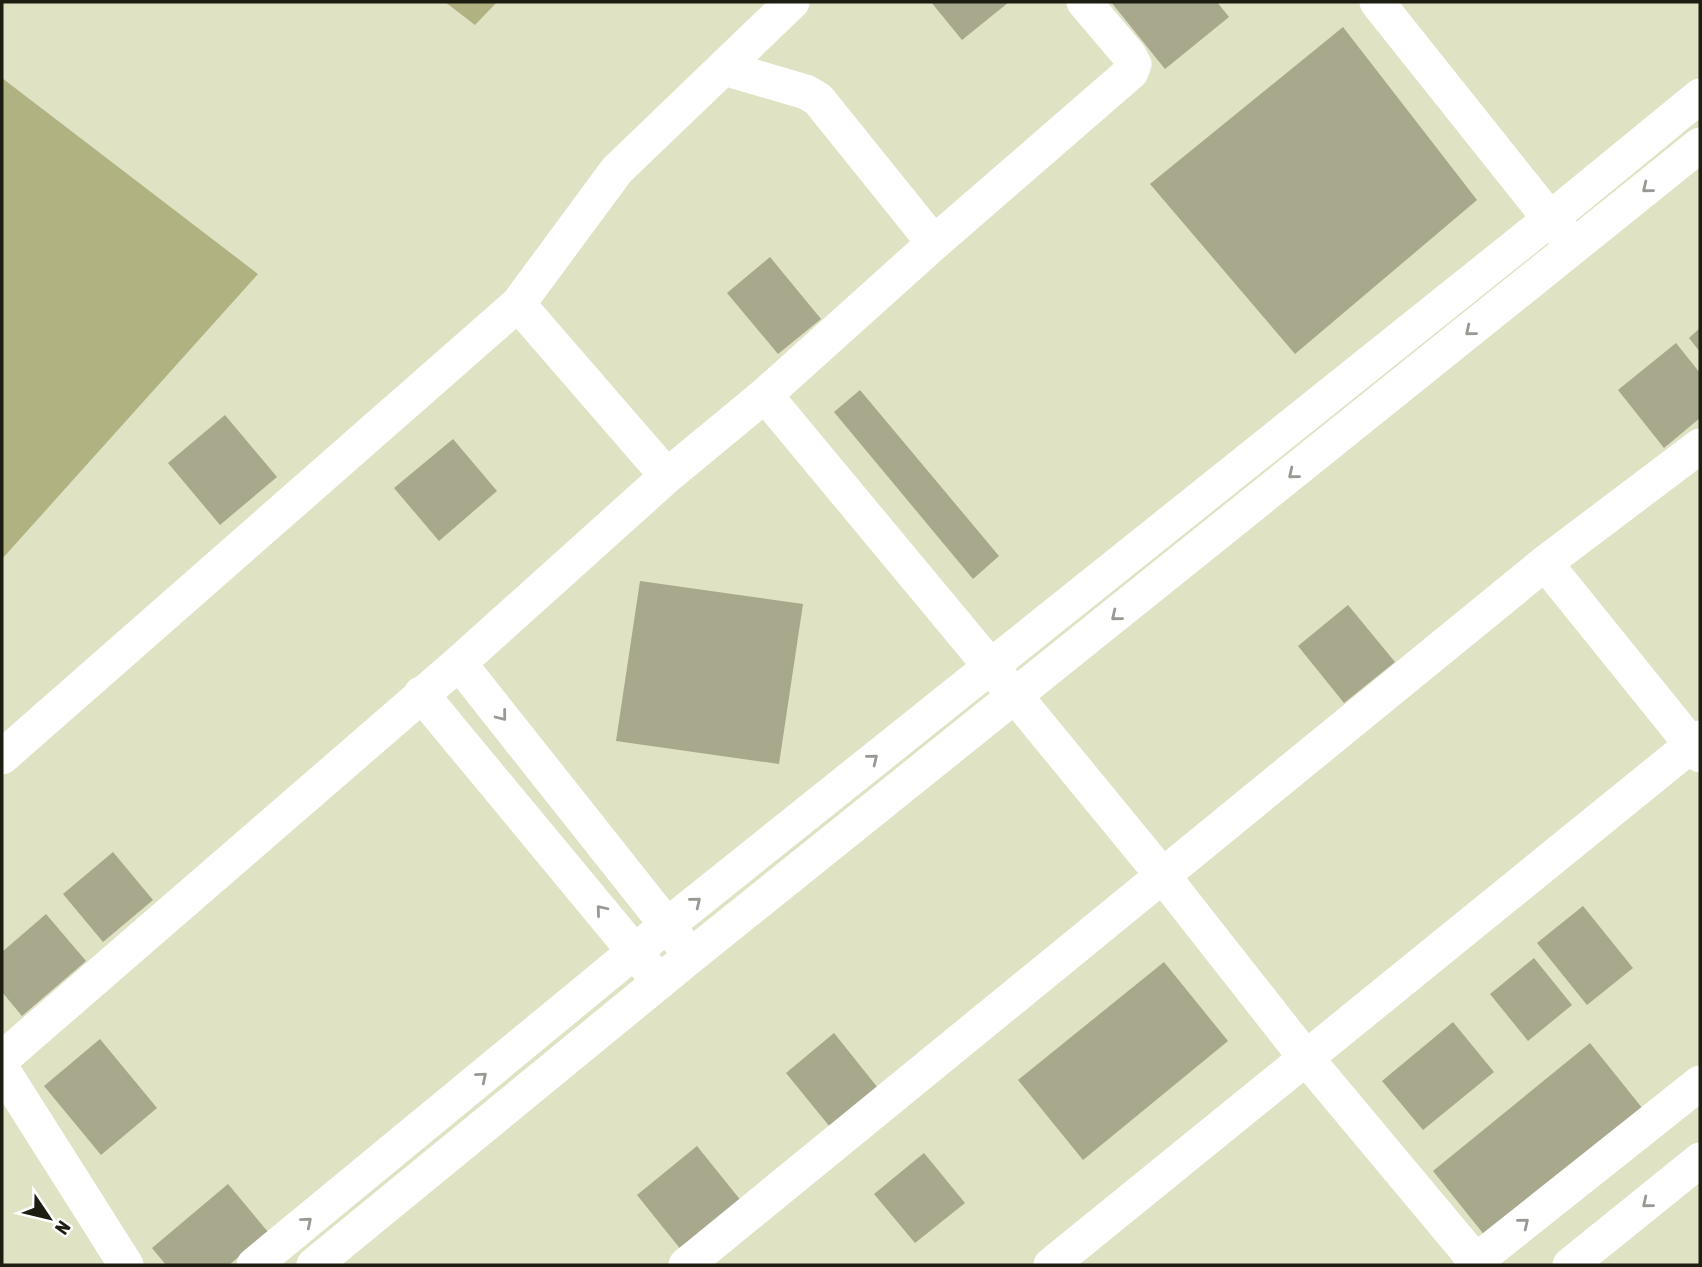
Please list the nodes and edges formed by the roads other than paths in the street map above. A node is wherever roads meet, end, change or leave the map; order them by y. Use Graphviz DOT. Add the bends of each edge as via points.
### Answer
graph roads {
  1 [pos="792,2"];
  2 [pos="1084,2"];
  3 [pos="1377,2"];
  4 [pos="724,68"];
  5 [pos="1700,96"];
  6 [pos="1700,145"];
  7 [pos="1550,219"];
  8 [pos="934,243"];
  9 [pos="1576,247"];
  10 [pos="518,304"];
  11 [pos="765,396"];
  12 [pos="1700,446"];
  13 [pos="667,476"];
  14 [pos="1545,564"];
  15 [pos="459,663"];
  16 [pos="989,667"];
  17 [pos="421,694"];
  18 [pos="1016,696"];
  19 [pos="1698,746"];
  20 [pos="2,757"];
  21 [pos="1163,876"];
  22 [pos="666,926"];
  23 [pos="635,951"];
  24 [pos="692,955"];
  25 [pos="659,982"];
  26 [pos="1306,1058"];
  27 [pos="2,1059"];
  28 [pos="2,1069"];
  29 [pos="1700,1083"];
  30 [pos="1700,1160"];
  31 [pos="1475,1264"];
  32 [pos="126,1265"];
  33 [pos="254,1265"];
  34 [pos="314,1265"];
  35 [pos="686,1265"];
  36 [pos="1051,1265"];
  37 [pos="1570,1265"];
  1 -- 4 [label="street"];
  2 -- 8 [label="street" via="1129,55 1134,64 1131,72"];
  3 -- 7 [label="street"];
  4 -- 8 [label="street" via="818,99"];
  4 -- 10 [label="street" via="617,170"];
  5 -- 7 [label="street"];
  6 -- 9 [label="street, one-way"];
  7 -- 9 [label="street"];
  7 -- 16 [label="street"];
  8 -- 11 [label="street"];
  9 -- 18 [label="street, one-way"];
  10 -- 13 [label="street"];
  10 -- 20 [label="street"];
  11 -- 13 [label="street"];
  11 -- 16 [label="street"];
  12 -- 14 [label="street"];
  13 -- 15 [label="street"];
  14 -- 19 [label="street"];
  14 -- 21 [label="street"];
  15 -- 17 [label="street"];
  15 -- 22 [label="street, one-way"];
  16 -- 18 [label="street"];
  22 -- 16 [label="street, one-way"];
  23 -- 17 [label="street, one-way"];
  17 -- 27 [label="street"];
  18 -- 21 [label="street"];
  18 -- 24 [label="street"];
  19 -- 26 [label="street"];
  21 -- 26 [label="street"];
  21 -- 35 [label="street"];
  22 -- 23 [label="street"];
  22 -- 24 [label="street"];
  23 -- 25 [label="street"];
  33 -- 23 [label="street, one-way"];
  24 -- 25 [label="street"];
  25 -- 34 [label="street"];
  26 -- 31 [label="street"];
  26 -- 36 [label="street"];
  28 -- 32 [label="street"];
  31 -- 29 [label="street, one-way"];
  30 -- 37 [label="street, one-way"];
}
